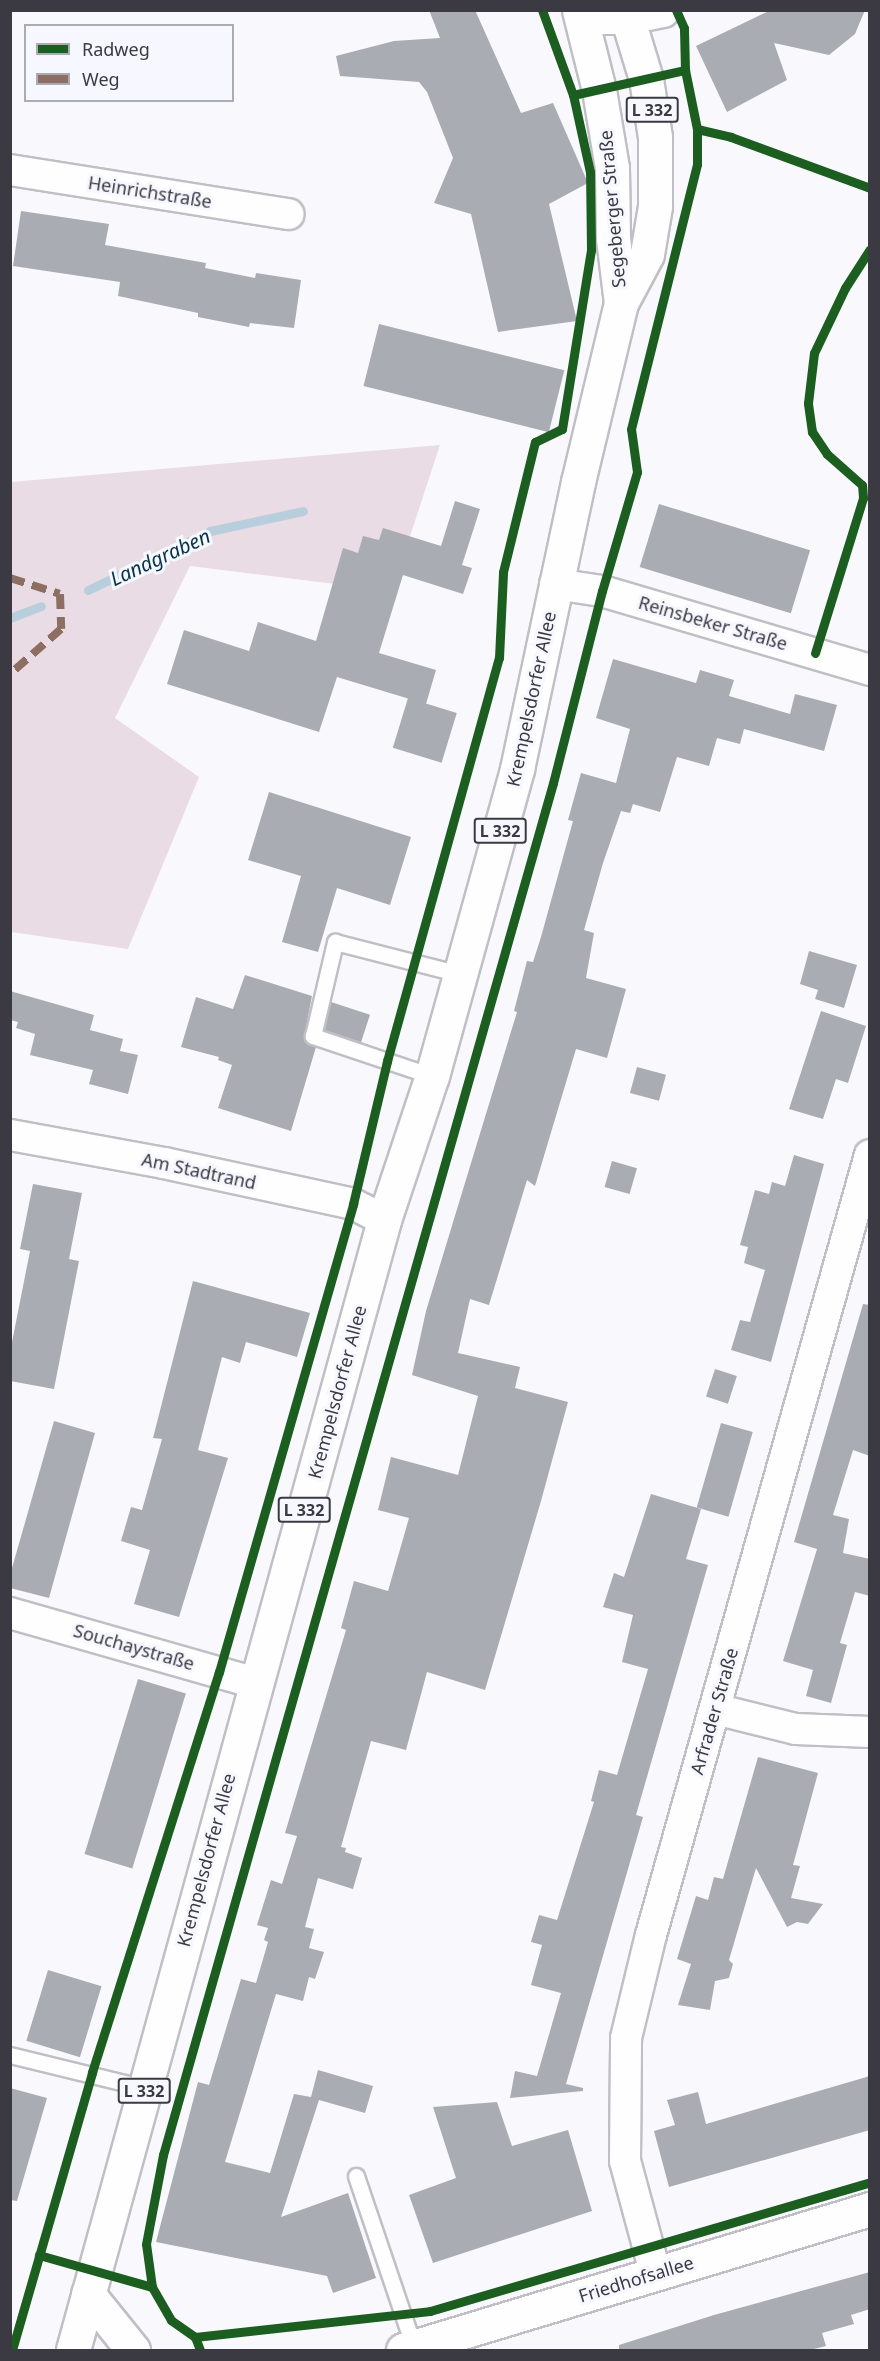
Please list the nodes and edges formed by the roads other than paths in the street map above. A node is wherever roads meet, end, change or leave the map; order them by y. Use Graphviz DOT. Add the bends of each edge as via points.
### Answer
graph roads {
  1 [pos="662,10"];
  2 [pos="583,12"];
  3 [pos="626,14"];
  4 [pos="10,170"];
  5 [pos="289,214"];
  6 [pos="621,303"];
  7 [pos="592,432"];
  8 [pos="555,584"];
  9 [pos="870,670"];
  10 [pos="460,974"];
  11 [pos="432,1076"];
  12 [pos="10,1135"];
  13 [pos="870,1155"];
  14 [pos="384,1220"];
  15 [pos="10,1612"];
  16 [pos="256,1683"];
  17 [pos="715,1709"];
  18 [pos="870,1732"];
  19 [pos="10,2055"];
  20 [pos="144,2088"];
  21 [pos="356,2176"];
  22 [pos="870,2209"];
  23 [pos="655,2272"];
  24 [pos="88,2294"];
  25 [pos="408,2349"];
  26 [pos="73,2350"];
  27 [pos="133,2350"];
  1 -- 3 [label="main road"];
  2 -- 3 [label="main road"];
  2 -- 6 [label="main road, Segeberger Straße / L 332" via="612,168 613,238"];
  3 -- 6 [label="main road, Segeberger Straße / L 332" via="652,107 655,206 647,254"];
  4 -- 5 [label="street, Heinrichstraße"];
  6 -- 7 [label="main road, Segeberger Straße / L 332"];
  7 -- 8 [label="main road, Krempelsdorfer Allee / L 332"];
  8 -- 9 [label="street, Reinsbeker Straße" via="602,591"];
  8 -- 10 [label="main road, Krempelsdorfer Allee / L 332" via="517,769"];
  10 -- 11 [label="main road, Krempelsdorfer Allee / L 332"];
  10 -- 11 [label="lane" via="335,942 313,1036"];
  11 -- 14 [label="main road, Krempelsdorfer Allee / L 332"];
  12 -- 14 [label="street, Am Stadtrand" via="353,1204"];
  13 -- 17 [label="street, Arfrader Straße"];
  14 -- 16 [label="main road, Krempelsdorfer Allee / L 332"];
  15 -- 16 [label="street, Souchaystraße"];
  16 -- 20 [label="main road, Krempelsdorfer Allee / L 332"];
  17 -- 18 [label="street" via="796,1729"];
  17 -- 23 [label="street, Arfrader Straße" via="626,2038 625,2161"];
  19 -- 20 [label="lane"];
  20 -- 24 [label="main road, Krempelsdorfer Allee / L 332"];
  21 -- 25 [label="lane"];
  22 -- 23 [label="main road, Friedhofsallee"];
  23 -- 25 [label="main road, Friedhofsallee"];
  24 -- 26 [label="main road, Krempelsdorfer Allee / L 332"];
  24 -- 27 [label="main road"];
}
